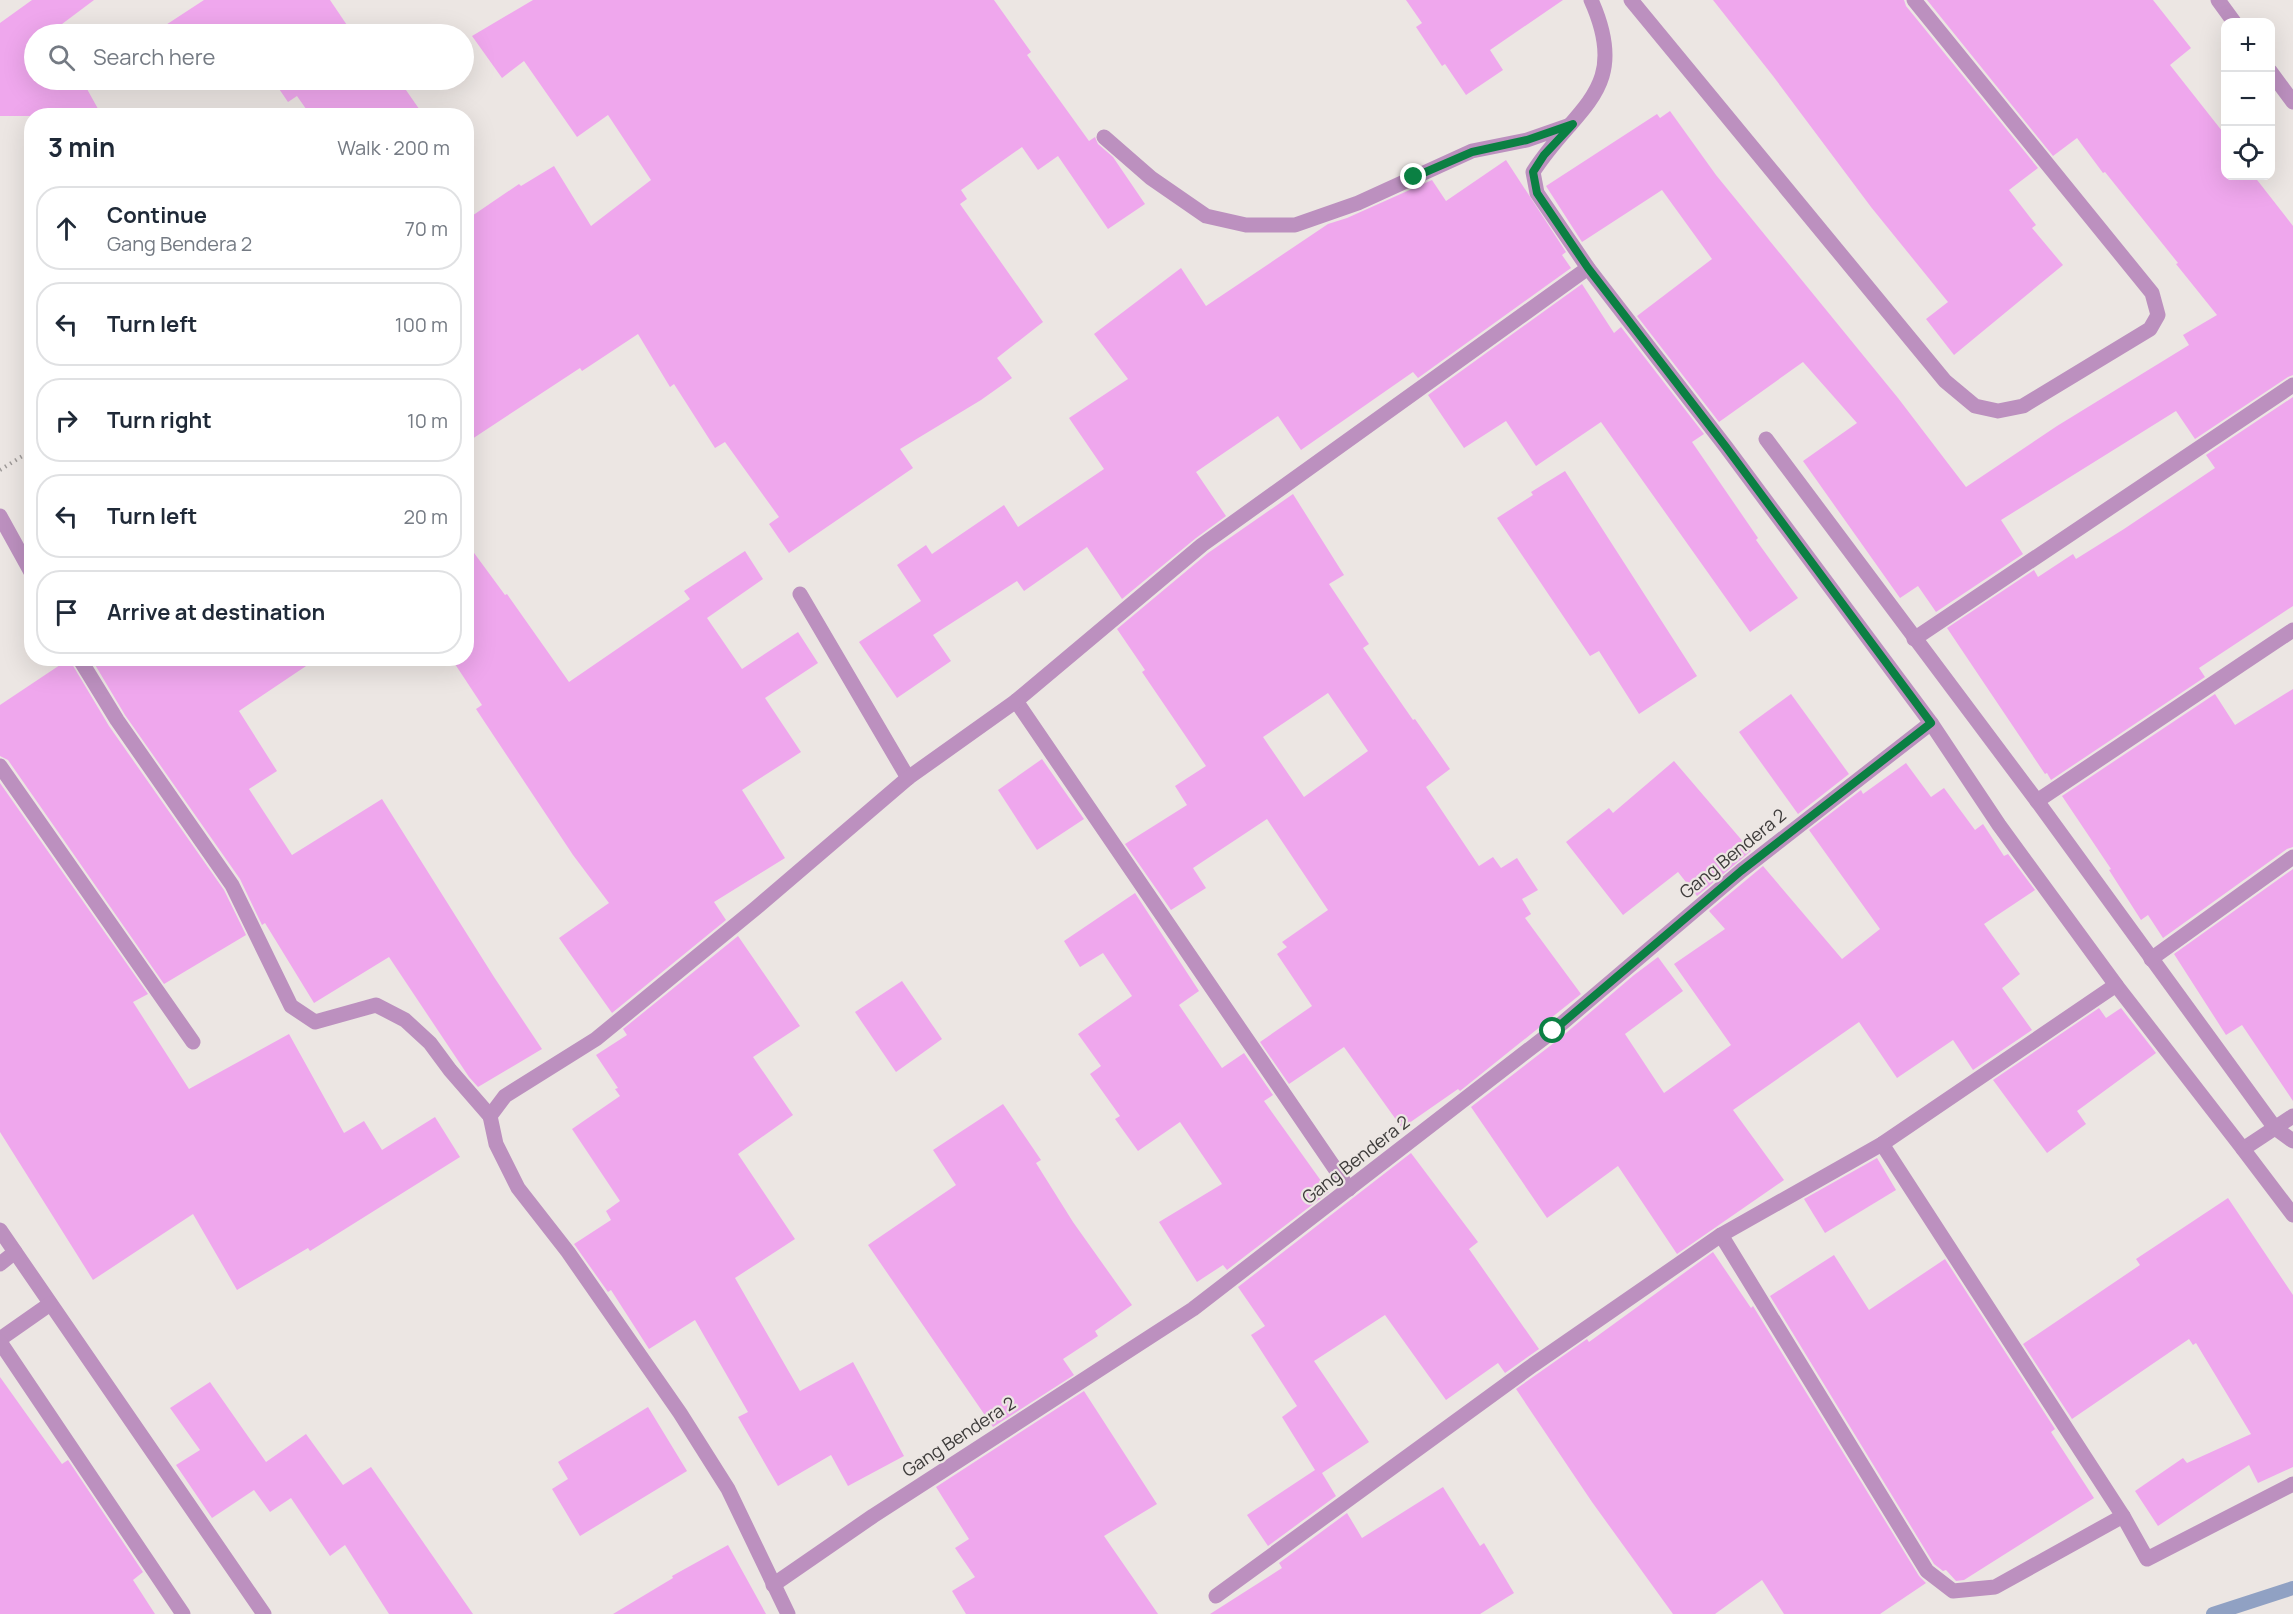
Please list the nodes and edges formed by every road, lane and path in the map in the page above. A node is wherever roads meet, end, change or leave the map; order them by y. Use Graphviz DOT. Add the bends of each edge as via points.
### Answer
graph roads {
  1 [pos="1591,0"];
  2 [pos="1631,0"];
  3 [pos="1914,0"];
  4 [pos="2218,0"];
  5 [pos="2231,18"];
  6 [pos="2272,72"];
  7 [pos="2293,102"];
  8 [pos="1573,124"];
  9 [pos="1104,136"];
  10 [pos="1588,268"];
  11 [pos="2293,385"];
  12 [pos="1766,439"];
  13 [pos="24,455"];
  14 [pos="0,470"];
  15 [pos="0,516"];
  16 [pos="24,560"];
  17 [pos="800,594"];
  18 [pos="2293,630"];
  19 [pos="1914,639"];
  20 [pos="84,666"];
  21 [pos="1016,701"];
  22 [pos="1931,723"];
  23 [pos="0,766"];
  24 [pos="908,778"];
  25 [pos="2037,801"];
  26 [pos="2293,857"];
  27 [pos="2151,959"];
  28 [pos="2116,985"];
  29 [pos="193,1042"];
  30 [pos="490,1116"];
  31 [pos="2293,1116"];
  32 [pos="2275,1128"];
  33 [pos="2293,1141"];
  34 [pos="1882,1144"];
  35 [pos="2243,1149"];
  36 [pos="1349,1189"];
  37 [pos="2293,1215"];
  38 [pos="0,1230"];
  39 [pos="1721,1235"];
  40 [pos="15,1252"];
  41 [pos="0,1264"];
  42 [pos="50,1304"];
  43 [pos="0,1341"];
  44 [pos="2293,1484"];
  45 [pos="2123,1516"];
  46 [pos="773,1585"];
  47 [pos="1216,1596"];
  48 [pos="183,1614"];
  49 [pos="264,1614"];
  50 [pos="788,1614"];
  1 -- 8 [label="street" via="1601,21 1606,68 1596,91"];
  2 -- 3 [label="street" via="1945,381 1975,406 1998,411 2024,406 2150,329 2158,315 2152,293"];
  4 -- 5 [label="street"];
  6 -- 7 [label="street"];
  8 -- 9 [label="street" via="1527,140 1472,152 1358,203 1295,225 1246,225 1206,216 1151,178"];
  8 -- 10 [label="street" via="1533,172 1537,193"];
  10 -- 21 [label="street" via="1202,545"];
  10 -- 22 [label="street"];
  11 -- 19 [label="street"];
  12 -- 19 [label="street"];
  13 -- 14 [label="path"];
  15 -- 16 [label="street"];
  17 -- 24 [label="street"];
  18 -- 25 [label="street"];
  19 -- 25 [label="street"];
  20 -- 30 [label="street" via="232,885 291,1006 315,1022 376,1005 405,1020 430,1043"];
  21 -- 24 [label="street"];
  21 -- 36 [label="street"];
  22 -- 28 [label="street" via="1999,825"];
  22 -- 36 [label="street, Gang Bendera 2" via="1741,871 1553,1031"];
  23 -- 29 [label="street"];
  24 -- 30 [label="street" via="596,1039 505,1096"];
  25 -- 27 [label="street"];
  26 -- 27 [label="street"];
  27 -- 32 [label="street"];
  28 -- 34 [label="street"];
  28 -- 35 [label="street"];
  30 -- 46 [label="street" via="496,1144 518,1188 568,1252 680,1413 728,1489"];
  31 -- 32 [label="street"];
  32 -- 33 [label="street"];
  32 -- 35 [label="street"];
  34 -- 39 [label="street"];
  34 -- 45 [label="street"];
  35 -- 37 [label="street"];
  36 -- 46 [label="street, Gang Bendera 2" via="1193,1309"];
  38 -- 40 [label="street"];
  39 -- 45 [label="street" via="1927,1571 1953,1591 1995,1587"];
  39 -- 47 [label="street" via="1533,1365"];
  40 -- 41 [label="street"];
  40 -- 42 [label="street"];
  42 -- 43 [label="street"];
  42 -- 49 [label="street"];
  43 -- 48 [label="street"];
  44 -- 45 [label="street" via="2147,1559"];
  46 -- 50 [label="street"];
}
